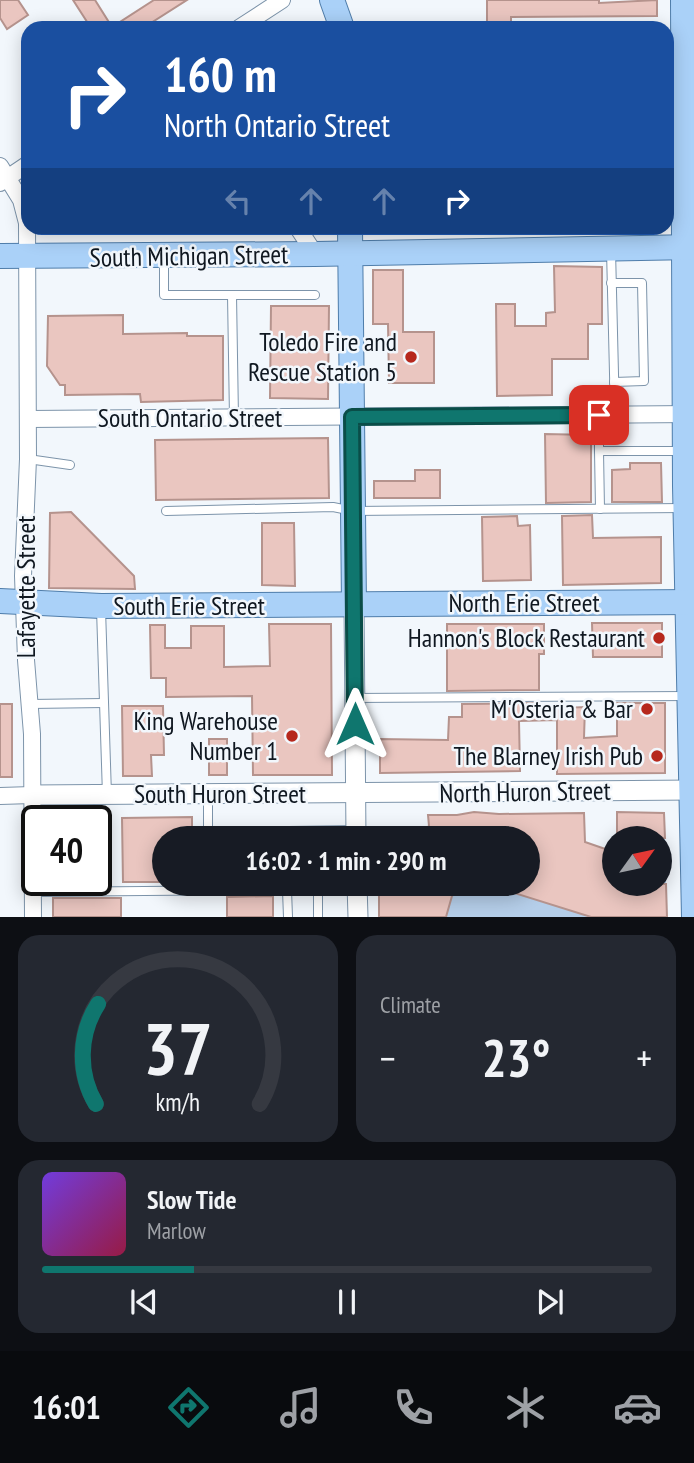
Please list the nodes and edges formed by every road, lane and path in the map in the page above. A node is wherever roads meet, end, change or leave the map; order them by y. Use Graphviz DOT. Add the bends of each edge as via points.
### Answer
graph roads {
  1 [pos="332,0"];
  2 [pos="349,0"];
  3 [pos="683,0"];
  4 [pos="694,1"];
  5 [pos="271,3"];
  6 [pos="248,21"];
  7 [pos="340,21"];
  8 [pos="349,21"];
  9 [pos="682,93"];
  10 [pos="21,167"];
  11 [pos="3,175"];
  12 [pos="21,203"];
  13 [pos="27,235"];
  14 [pos="303,235"];
  15 [pos="350,235"];
  16 [pos="688,247"];
  17 [pos="611,248"];
  18 [pos="350,253"];
  19 [pos="315,254"];
  20 [pos="0,256"];
  21 [pos="164,256"];
  22 [pos="28,257"];
  23 [pos="611,283"];
  24 [pos="232,295"];
  25 [pos="315,295"];
  26 [pos="689,314"];
  27 [pos="689,371"];
  28 [pos="614,382"];
  29 [pos="689,414"];
  30 [pos="607,415"];
  31 [pos="352,417"];
  32 [pos="234,418"];
  33 [pos="28,419"];
  34 [pos="600,451"];
  35 [pos="684,452"];
  36 [pos="28,459"];
  37 [pos="70,465"];
  38 [pos="690,508"];
  39 [pos="600,509"];
  40 [pos="166,511"];
  41 [pos="353,511"];
  42 [pos="0,601"];
  43 [pos="690,602"];
  44 [pos="25,604"];
  45 [pos="354,605"];
  46 [pos="101,606"];
  47 [pos="691,694"];
  48 [pos="355,698"];
  49 [pos="104,703"];
  50 [pos="30,704"];
  51 [pos="693,790"];
  52 [pos="208,794"];
  53 [pos="355,794"];
  54 [pos="107,795"];
  55 [pos="0,796"];
  56 [pos="32,796"];
  57 [pos="32,805"];
  58 [pos="208,826"];
  59 [pos="356,826"];
  60 [pos="112,891"];
  61 [pos="152,891"];
  62 [pos="33,896"];
  63 [pos="288,896"];
  64 [pos="318,896"];
  65 [pos="357,896"];
  66 [pos="33,917"];
  67 [pos="288,917"];
  68 [pos="318,917"];
  69 [pos="358,917"];
  70 [pos="694,917"];
  1 -- 7 [label="main road"];
  2 -- 8 [label="main road"];
  3 -- 4 [label="lane"];
  3 -- 9 [label="main road"];
  5 -- 6 [label="street"];
  9 -- 16 [label="main road"];
  10 -- 11 [label="street"];
  11 -- 12 [label="street, Lafayette Street"];
  13 -- 22 [label="street, Lafayette Street"];
  14 -- 19 [label="street"];
  15 -- 18 [label="main road"];
  16 -- 17 [label="main road, South Michigan Street"];
  16 -- 26 [label="main road"];
  17 -- 18 [label="main road, South Michigan Street"];
  17 -- 23 [label="lane"];
  18 -- 19 [label="main road, South Michigan Street"];
  18 -- 31 [label="main road"];
  19 -- 21 [label="main road, South Michigan Street"];
  20 -- 22 [label="main road, South Michigan Street"];
  21 -- 22 [label="main road, South Michigan Street"];
  21 -- 24 [label="lane" via="164,295"];
  22 -- 33 [label="street, Lafayette Street"];
  23 -- 28 [label="lane"];
  23 -- 28 [label="lane" via="642,283 644,381"];
  24 -- 25 [label="lane"];
  24 -- 32 [label="lane"];
  26 -- 27 [label="main road"];
  27 -- 29 [label="main road"];
  28 -- 30 [label="lane"];
  29 -- 30 [label="street, South Ontario Street"];
  29 -- 35 [label="main road"];
  30 -- 31 [label="street, South Ontario Street"];
  30 -- 34 [label="lane"];
  31 -- 32 [label="street, South Ontario Street"];
  31 -- 41 [label="main road"];
  32 -- 33 [label="street, South Ontario Street"];
  33 -- 36 [label="street, Lafayette Street"];
  34 -- 35 [label="lane"];
  34 -- 39 [label="lane"];
  35 -- 38 [label="main road"];
  36 -- 37 [label="lane"];
  36 -- 44 [label="street, Lafayette Street"];
  38 -- 39 [label="lane"];
  38 -- 43 [label="main road"];
  39 -- 41 [label="lane"];
  40 -- 41 [label="lane" via="333,507"];
  41 -- 45 [label="main road"];
  42 -- 44 [label="main road, South Erie Street"];
  43 -- 45 [label="main road, North Erie Street"];
  43 -- 47 [label="main road"];
  44 -- 46 [label="main road, South Erie Street"];
  44 -- 50 [label="street, Lafayette Street"];
  45 -- 46 [label="main road, South Erie Street"];
  45 -- 48 [label="street"];
  46 -- 49 [label="lane"];
  47 -- 48 [label="lane"];
  47 -- 51 [label="main road"];
  48 -- 53 [label="street"];
  49 -- 50 [label="lane"];
  49 -- 54 [label="lane"];
  50 -- 56 [label="street, Lafayette Street"];
  51 -- 53 [label="street, North Huron Street"];
  51 -- 70 [label="main road"];
  52 -- 53 [label="street, South Huron Street"];
  52 -- 54 [label="street, South Huron Street"];
  52 -- 58 [label="lane"];
  53 -- 59 [label="street"];
  54 -- 56 [label="street, South Huron Street"];
  55 -- 56 [label="street, South Huron Street"];
  56 -- 57 [label="street, Lafayette Street"];
  60 -- 61 [label="lane"];
  62 -- 66 [label="street, Lafayette Street"];
  63 -- 67 [label="lane"];
  64 -- 68 [label="lane"];
  65 -- 69 [label="street"];
}
